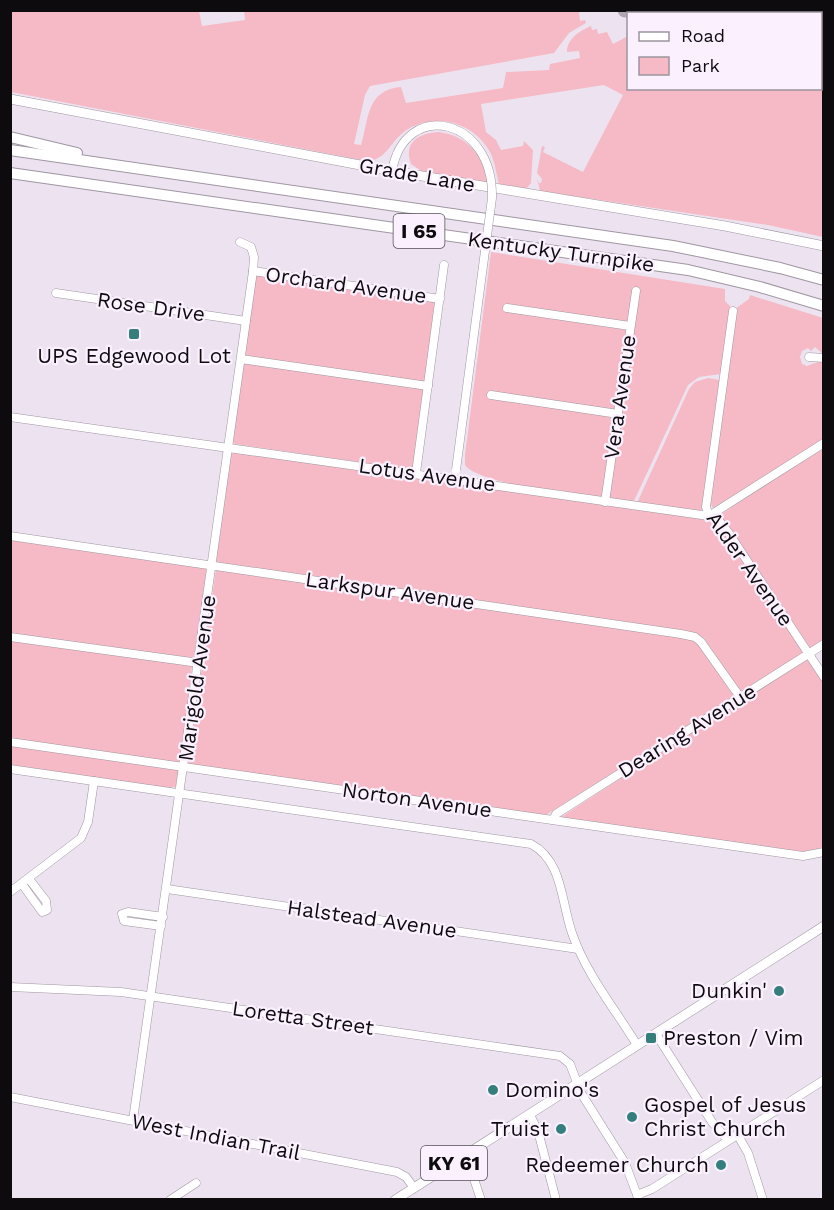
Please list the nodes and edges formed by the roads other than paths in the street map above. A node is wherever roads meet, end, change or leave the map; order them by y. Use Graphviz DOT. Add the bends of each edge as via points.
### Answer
graph roads {
  1 [pos="10,99"];
  2 [pos="10,136"];
  3 [pos="10,150"];
  4 [pos="112,164"];
  5 [pos="392,171"];
  6 [pos="10,173"];
  7 [pos="240,242"];
  8 [pos="824,246"];
  9 [pos="444,265"];
  10 [pos="253,271"];
  11 [pos="824,280"];
  12 [pos="636,291"];
  13 [pos="56,293"];
  14 [pos="440,298"];
  15 [pos="824,306"];
  16 [pos="507,308"];
  17 [pos="733,311"];
  18 [pos="246,321"];
  19 [pos="630,326"];
  20 [pos="808,357"];
  21 [pos="824,358"];
  22 [pos="241,359"];
  23 [pos="428,386"];
  24 [pos="491,395"];
  25 [pos="618,414"];
  26 [pos="10,417"];
  27 [pos="824,444"];
  28 [pos="229,448"];
  29 [pos="416,473"];
  30 [pos="455,479"];
  31 [pos="605,502"];
  32 [pos="709,516"];
  33 [pos="10,536"];
  34 [pos="212,566"];
  35 [pos="10,636"];
  36 [pos="824,644"];
  37 [pos="808,654"];
  38 [pos="199,663"];
  39 [pos="824,677"];
  40 [pos="740,698"];
  41 [pos="10,742"];
  42 [pos="185,767"];
  43 [pos="10,769"];
  44 [pos="94,781"];
  45 [pos="180,793"];
  46 [pos="554,820"];
  47 [pos="824,852"];
  48 [pos="29,879"];
  49 [pos="21,884"];
  50 [pos="166,889"];
  51 [pos="10,892"];
  52 [pos="824,926"];
  53 [pos="578,949"];
  54 [pos="10,987"];
  55 [pos="151,996"];
  56 [pos="656,1034"];
  57 [pos="637,1045"];
  58 [pos="824,1080"];
  59 [pos="579,1083"];
  60 [pos="10,1097"];
  61 [pos="530,1115"];
  62 [pos="133,1120"];
  63 [pos="737,1134"];
  64 [pos="727,1139"];
  65 [pos="466,1155"];
  66 [pos="196,1183"];
  67 [pos="414,1188"];
  68 [pos="638,1197"];
  69 [pos="170,1200"];
  70 [pos="395,1200"];
  71 [pos="482,1200"];
  72 [pos="556,1200"];
  73 [pos="763,1200"];
  1 -- 5 [label="main road, Grade Lane"];
  2 -- 4 [label="highway"];
  3 -- 4 [label="highway, I 65"];
  4 -- 11 [label="highway, I 65" via="673,246"];
  5 -- 8 [label="main road, Grade Lane"];
  5 -- 30 [label="street, bridge" via="394,158 406,141 421,129 434,126 453,128 468,136 481,148 490,167 492,198"];
  6 -- 15 [label="highway, Kentucky Turnpike / I 65" via="688,270"];
  7 -- 10 [label="street, Marigold Avenue" via="251,247"];
  9 -- 14 [label="street"];
  10 -- 14 [label="street, Orchard Avenue"];
  10 -- 18 [label="street, Marigold Avenue"];
  12 -- 19 [label="street, Vera Avenue"];
  13 -- 18 [label="street, Rose Drive"];
  14 -- 23 [label="street"];
  16 -- 19 [label="street"];
  17 -- 32 [label="street, Alder Avenue" via="706,499"];
  18 -- 22 [label="street, Marigold Avenue"];
  19 -- 25 [label="street, Vera Avenue"];
  20 -- 21 [label="street"];
  22 -- 23 [label="street"];
  22 -- 28 [label="street, Marigold Avenue"];
  23 -- 29 [label="street"];
  24 -- 25 [label="street"];
  25 -- 31 [label="street, Vera Avenue"];
  26 -- 28 [label="street, Lotus Avenue"];
  27 -- 32 [label="street"];
  28 -- 29 [label="street, Lotus Avenue"];
  28 -- 34 [label="street, Marigold Avenue"];
  29 -- 30 [label="street, Lotus Avenue"];
  30 -- 31 [label="street, Lotus Avenue"];
  31 -- 32 [label="street, Lotus Avenue"];
  32 -- 37 [label="street, Alder Avenue" via="728,532"];
  33 -- 34 [label="street, Larkspur Avenue"];
  34 -- 38 [label="street, Marigold Avenue"];
  34 -- 40 [label="street, Larkspur Avenue" via="695,637"];
  35 -- 38 [label="street"];
  36 -- 37 [label="street, Dearing Avenue"];
  37 -- 39 [label="street, Alder Avenue"];
  37 -- 40 [label="street, Dearing Avenue"];
  38 -- 42 [label="street, Marigold Avenue"];
  40 -- 46 [label="street, Dearing Avenue" via="556,814"];
  41 -- 42 [label="street, Norton Avenue"];
  42 -- 45 [label="street, Marigold Avenue"];
  42 -- 46 [label="street, Norton Avenue"];
  43 -- 44 [label="street, Norton Avenue"];
  44 -- 45 [label="street, Norton Avenue"];
  44 -- 48 [label="street" via="84,834"];
  45 -- 50 [label="street, Marigold Avenue"];
  45 -- 53 [label="street, Norton Avenue" via="512,840 538,848 552,862"];
  46 -- 47 [label="street, Norton Avenue" via="803,855"];
  48 -- 49 [label="street"];
  48 -- 49 [label="street" via="46,901 46,910 42,912"];
  49 -- 51 [label="street"];
  50 -- 53 [label="street, Halstead Avenue"];
  50 -- 55 [label="street, Marigold Avenue"];
  52 -- 56 [label="main road, KY 61"];
  53 -- 57 [label="street, Norton Avenue"];
  54 -- 55 [label="street, Loretta Street"];
  55 -- 59 [label="street, Loretta Street" via="554,1054 568,1061"];
  55 -- 62 [label="street, Marigold Avenue"];
  56 -- 57 [label="main road, KY 61"];
  56 -- 64 [label="street"];
  57 -- 59 [label="main road, KY 61"];
  58 -- 63 [label="street"];
  59 -- 61 [label="main road, KY 61"];
  59 -- 68 [label="street, Loretta Street" via="625,1163"];
  60 -- 62 [label="street, West Indian Trail"];
  61 -- 65 [label="main road, KY 61"];
  61 -- 72 [label="street"];
  62 -- 67 [label="street, West Indian Trail" via="397,1172"];
  63 -- 64 [label="street"];
  63 -- 73 [label="street" via="748,1153"];
  64 -- 68 [label="street"];
  65 -- 67 [label="main road, KY 61"];
  65 -- 71 [label="street"];
  66 -- 69 [label="street"];
  67 -- 70 [label="main road, KY 61"];
}
